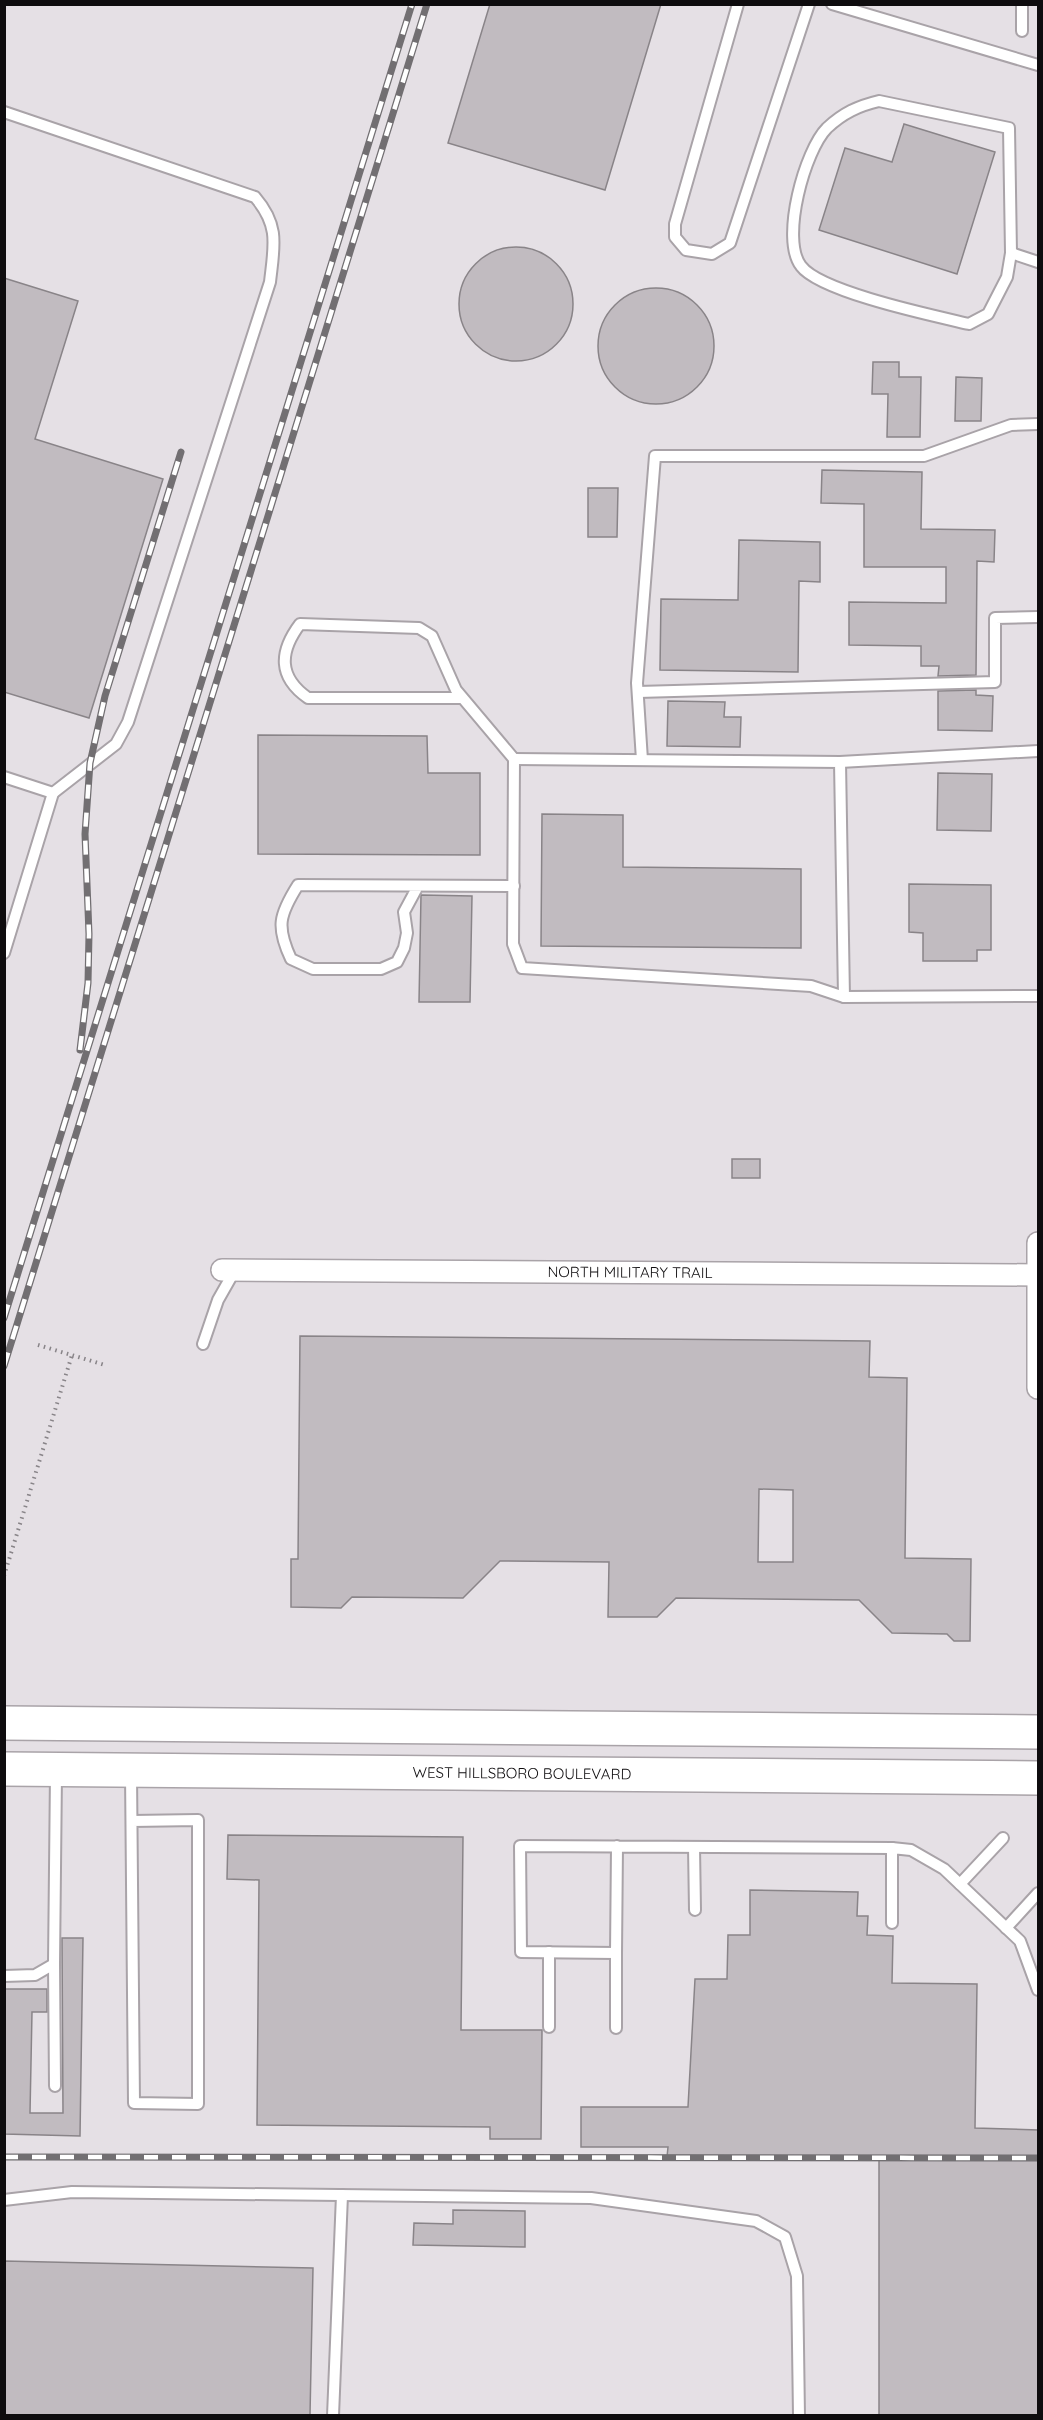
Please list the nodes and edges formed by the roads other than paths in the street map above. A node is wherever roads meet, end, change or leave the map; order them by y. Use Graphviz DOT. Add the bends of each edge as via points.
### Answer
graph roads {
  1 [pos="738,4"];
  2 [pos="809,4"];
  3 [pos="832,4"];
  4 [pos="1022,4"];
  5 [pos="864,9"];
  6 [pos="1022,31"];
  7 [pos="1038,65"];
  8 [pos="4,111"];
  9 [pos="1011,253"];
  10 [pos="1038,262"];
  11 [pos="1038,424"];
  12 [pos="1038,617"];
  13 [pos="638,692"];
  14 [pos="462,698"];
  15 [pos="1038,751"];
  16 [pos="514,759"];
  17 [pos="642,760"];
  18 [pos="840,762"];
  19 [pos="4,777"];
  20 [pos="53,793"];
  21 [pos="418,886"];
  22 [pos="514,886"];
  23 [pos="4,953"];
  24 [pos="1038,996"];
  25 [pos="844,997"];
  26 [pos="1038,1243"];
  27 [pos="229,1270"];
  28 [pos="1038,1275"];
  29 [pos="203,1344"];
  30 [pos="1038,1388"];
  31 [pos="4,1723"];
  32 [pos="214,1726"];
  33 [pos="629,1730"];
  34 [pos="1038,1732"];
  35 [pos="4,1769"];
  36 [pos="56,1770"];
  37 [pos="131,1770"];
  38 [pos="560,1773"];
  39 [pos="1038,1779"];
  40 [pos="132,1821"];
  41 [pos="1002,1838"];
  42 [pos="617,1846"];
  43 [pos="694,1847"];
  44 [pos="892,1848"];
  45 [pos="960,1884"];
  46 [pos="1038,1893"];
  47 [pos="695,1910"];
  48 [pos="892,1923"];
  49 [pos="1006,1928"];
  50 [pos="549,1952"];
  51 [pos="616,1953"];
  52 [pos="54,1964"];
  53 [pos="4,1976"];
  54 [pos="1038,1990"];
  55 [pos="549,2027"];
  56 [pos="616,2028"];
  57 [pos="56,2086"];
  58 [pos="342,2195"];
  59 [pos="4,2200"];
  60 [pos="333,2415"];
  61 [pos="799,2415"];
  1 -- 2 [label="lane" via="675,224 675,237 686,250 712,254 730,243"];
  3 -- 5 [label="lane"];
  4 -- 6 [label="lane"];
  5 -- 7 [label="lane"];
  8 -- 20 [label="lane" via="255,197 269,213 275,238 270,282 128,722 116,744"];
  9 -- 9 [label="lane" via="1009,128 879,101 852,108 825,130 805,170 794,212 791,240 801,267 832,287 969,324 988,314 1007,277"];
  9 -- 10 [label="lane"];
  11 -- 13 [label="lane" via="1011,425 924,456 655,456"];
  12 -- 13 [label="lane" via="996,618 995,682"];
  13 -- 17 [label="lane"];
  14 -- 14 [label="lane" via="432,636 419,628 300,624 289,639 283,664 293,687 308,698"];
  14 -- 16 [label="lane"];
  15 -- 18 [label="lane"];
  16 -- 17 [label="lane"];
  16 -- 22 [label="lane"];
  17 -- 18 [label="lane"];
  18 -- 25 [label="lane"];
  19 -- 20 [label="lane"];
  20 -- 23 [label="lane"];
  21 -- 21 [label="lane" via="298,885 284,907 281,937 291,959 313,969 381,969 397,962 407,933 404,912"];
  21 -- 22 [label="lane"];
  22 -- 25 [label="lane" via="513,944 522,968 811,986"];
  24 -- 25 [label="lane"];
  26 -- 28 [label="street"];
  27 -- 28 [label="street, NORTH MILITARY TRAIL"];
  27 -- 29 [label="lane"];
  28 -- 30 [label="street"];
  31 -- 32 [label="main road"];
  32 -- 33 [label="main road"];
  32 -- 37 [label="main road" via="160,1739 141,1752"];
  33 -- 34 [label="main road"];
  33 -- 38 [label="main road" via="612,1746"];
  35 -- 36 [label="main road, WEST HILLSBORO BOULEVARD"];
  36 -- 37 [label="main road, WEST HILLSBORO BOULEVARD"];
  36 -- 52 [label="lane"];
  37 -- 38 [label="main road, WEST HILLSBORO BOULEVARD"];
  37 -- 40 [label="lane"];
  38 -- 39 [label="main road, WEST HILLSBORO BOULEVARD"];
  40 -- 40 [label="lane" via="134,2103 198,2104 198,1820"];
  41 -- 45 [label="lane"];
  42 -- 43 [label="lane"];
  42 -- 50 [label="lane" via="520,1845 521,1952"];
  42 -- 51 [label="lane"];
  43 -- 44 [label="lane"];
  43 -- 47 [label="lane"];
  44 -- 45 [label="lane" via="911,1850 944,1869"];
  44 -- 48 [label="lane"];
  45 -- 49 [label="lane"];
  46 -- 49 [label="lane"];
  49 -- 54 [label="lane" via="1020,1941"];
  50 -- 51 [label="lane"];
  50 -- 55 [label="lane"];
  51 -- 56 [label="lane"];
  52 -- 53 [label="lane" via="35,1976"];
  52 -- 57 [label="lane"];
  58 -- 59 [label="lane" via="72,2192"];
  58 -- 60 [label="lane"];
  58 -- 61 [label="lane" via="591,2198 756,2221 785,2237 797,2276"];
}
